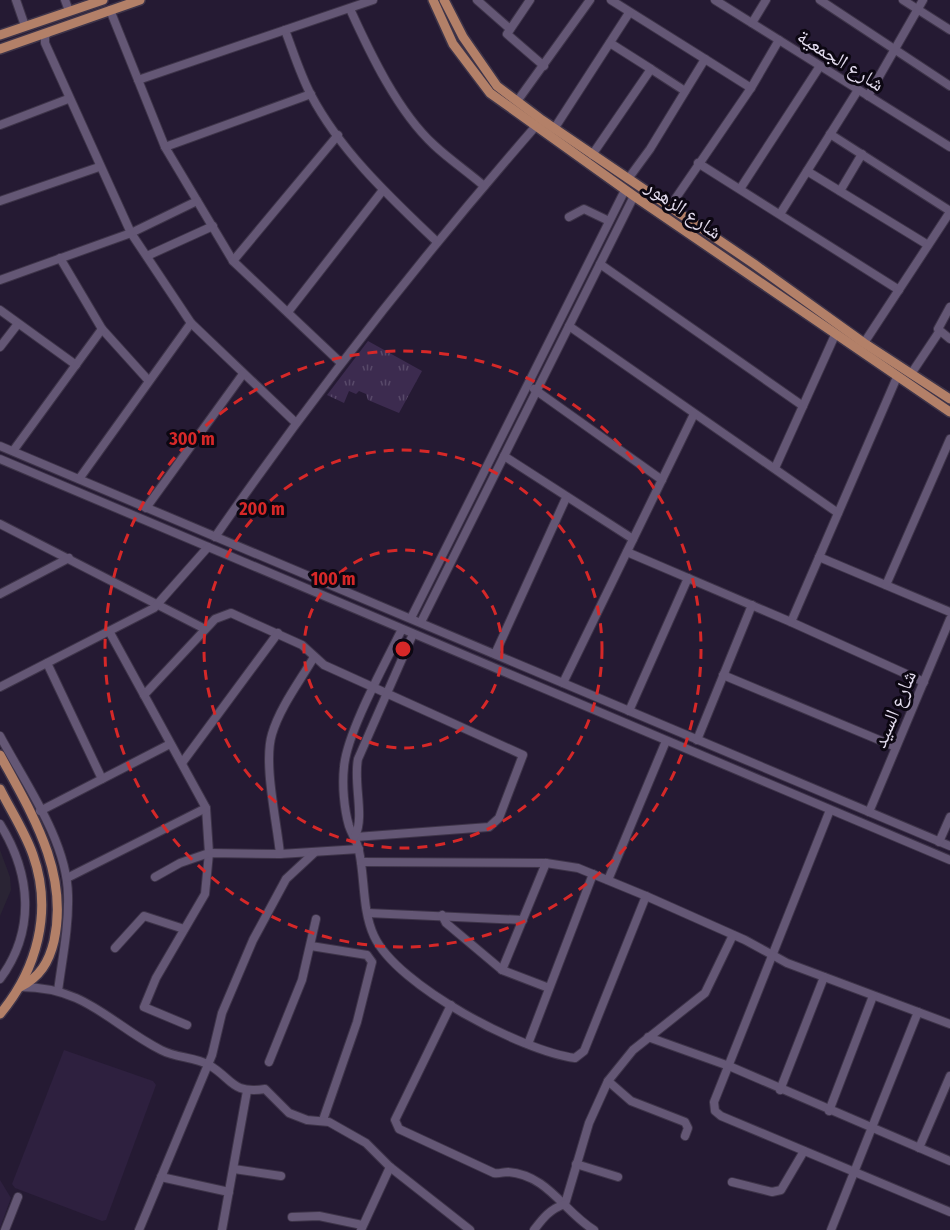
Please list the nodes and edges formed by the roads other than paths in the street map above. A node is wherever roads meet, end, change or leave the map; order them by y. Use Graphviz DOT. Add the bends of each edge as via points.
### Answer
graph roads {
  1 [pos="16,0"];
  2 [pos="65,0"];
  3 [pos="103,0"];
  4 [pos="140,0"];
  5 [pos="373,0"];
  6 [pos="433,0"];
  7 [pos="444,0"];
  8 [pos="477,0"];
  9 [pos="530,0"];
  10 [pos="590,0"];
  11 [pos="611,0"];
  12 [pos="715,0"];
  13 [pos="766,0"];
  14 [pos="820,0"];
  15 [pos="836,0"];
  16 [pos="903,0"];
  17 [pos="922,0"];
  18 [pos="82,3"];
  19 [pos="832,8"];
  20 [pos="350,9"];
  21 [pos="918,9"];
  22 [pos="110,10"];
  23 [pos="69,11"];
  24 [pos="629,13"];
  25 [pos="46,19"];
  26 [pos="752,23"];
  27 [pos="25,26"];
  28 [pos="510,29"];
  29 [pos="285,30"];
  30 [pos="950,30"];
  31 [pos="49,32"];
  32 [pos="0,35"];
  33 [pos="462,37"];
  34 [pos="779,40"];
  35 [pos="610,43"];
  36 [pos="453,44"];
  37 [pos="0,48"];
  38 [pos="894,49"];
  39 [pos="705,60"];
  40 [pos="544,66"];
  41 [pos="819,66"];
  42 [pos="651,69"];
  43 [pos="138,80"];
  44 [pos="950,86"];
  45 [pos="751,87"];
  46 [pos="858,90"];
  47 [pos="685,91"];
  48 [pos="311,94"];
  49 [pos="868,96"];
  50 [pos="68,99"];
  51 [pos="518,100"];
  52 [pos="0,125"];
  53 [pos="535,127"];
  54 [pos="554,129"];
  55 [pos="830,134"];
  56 [pos="338,135"];
  57 [pos="165,147"];
  58 [pos="950,147"];
  59 [pos="862,154"];
  60 [pos="592,155"];
  61 [pos="698,163"];
  62 [pos="99,166"];
  63 [pos="807,171"];
  64 [pos="628,179"];
  65 [pos="484,186"];
  66 [pos="740,189"];
  67 [pos="383,190"];
  68 [pos="625,190"];
  69 [pos="840,191"];
  70 [pos="634,196"];
  71 [pos="0,201"];
  72 [pos="197,201"];
  73 [pos="669,208"];
  74 [pos="950,212"];
  75 [pos="780,214"];
  76 [pos="569,218"];
  77 [pos="609,221"];
  78 [pos="213,226"];
  79 [pos="131,233"];
  80 [pos="437,242"];
  81 [pos="928,245"];
  82 [pos="147,256"];
  83 [pos="60,258"];
  84 [pos="233,261"];
  85 [pos="600,264"];
  86 [pos="754,264"];
  87 [pos="747,274"];
  88 [pos="0,280"];
  89 [pos="899,290"];
  90 [pos="950,307"];
  91 [pos="0,310"];
  92 [pos="288,312"];
  93 [pos="191,323"];
  94 [pos="17,325"];
  95 [pos="569,326"];
  96 [pos="102,329"];
  97 [pos="939,332"];
  98 [pos="835,335"];
  99 [pos="950,339"];
  100 [pos="864,343"];
  101 [pos="0,347"];
  102 [pos="341,363"];
  103 [pos="76,365"];
  104 [pos="243,374"];
  105 [pos="911,374"];
  106 [pos="897,377"];
  107 [pos="148,380"];
  108 [pos="528,385"];
  109 [pos="537,391"];
  110 [pos="950,399"];
  111 [pos="803,406"];
  112 [pos="950,412"];
  113 [pos="694,414"];
  114 [pos="296,423"];
  115 [pos="950,439"];
  116 [pos="0,446"];
  117 [pos="13,452"];
  118 [pos="504,456"];
  119 [pos="0,459"];
  120 [pos="775,468"];
  121 [pos="79,479"];
  122 [pos="662,480"];
  123 [pos="566,498"];
  124 [pos="146,508"];
  125 [pos="838,513"];
  126 [pos="0,524"];
  127 [pos="215,537"];
  128 [pos="633,540"];
  129 [pos="208,547"];
  130 [pos="627,552"];
  131 [pos="819,557"];
  132 [pos="69,558"];
  133 [pos="688,578"];
  134 [pos="315,579"];
  135 [pos="886,585"];
  136 [pos="310,589"];
  137 [pos="0,594"];
  138 [pos="159,604"];
  139 [pos="418,604"];
  140 [pos="752,606"];
  141 [pos="398,612"];
  142 [pos="950,612"];
  143 [pos="411,618"];
  144 [pos="950,619"];
  145 [pos="421,622"];
  146 [pos="791,622"];
  147 [pos="205,628"];
  148 [pos="402,629"];
  149 [pos="109,631"];
  150 [pos="278,633"];
  151 [pos="413,634"];
  152 [pos="495,654"];
  153 [pos="314,657"];
  154 [pos="47,663"];
  155 [pos="723,675"];
  156 [pos="924,682"];
  157 [pos="563,683"];
  158 [pos="0,687"];
  159 [pos="375,688"];
  160 [pos="386,693"];
  161 [pos="144,695"];
  162 [pos="629,711"];
  163 [pos="0,736"];
  164 [pos="697,740"];
  165 [pos="666,741"];
  166 [pos="170,744"];
  167 [pos="896,747"];
  168 [pos="723,750"];
  169 [pos="0,755"];
  170 [pos="717,762"];
  171 [pos="182,763"];
  172 [pos="102,778"];
  173 [pos="0,789"];
  174 [pos="26,795"];
  175 [pos="8,805"];
  176 [pos="206,808"];
  177 [pos="830,810"];
  178 [pos="40,812"];
  179 [pos="869,812"];
  180 [pos="950,817"];
  181 [pos="0,824"];
  182 [pos="356,836"];
  183 [pos="939,842"];
  184 [pos="950,846"];
  185 [pos="359,849"];
  186 [pos="209,853"];
  187 [pos="314,853"];
  188 [pos="280,854"];
  189 [pos="950,860"];
  190 [pos="361,862"];
  191 [pos="546,863"];
  192 [pos="593,874"];
  193 [pos="156,877"];
  194 [pos="67,878"];
  195 [pos="608,880"];
  196 [pos="646,896"];
  197 [pos="368,913"];
  198 [pos="442,915"];
  199 [pos="316,919"];
  200 [pos="523,920"];
  201 [pos="184,929"];
  202 [pos="733,935"];
  203 [pos="311,946"];
  204 [pos="115,948"];
  205 [pos="773,955"];
  206 [pos="502,970"];
  207 [pos="824,977"];
  208 [pos="0,979"];
  209 [pos="20,987"];
  210 [pos="549,988"];
  211 [pos="58,992"];
  212 [pos="873,996"];
  213 [pos="451,1005"];
  214 [pos="918,1012"];
  215 [pos="0,1014"];
  216 [pos="950,1024"];
  217 [pos="187,1025"];
  218 [pos="648,1037"];
  219 [pos="528,1044"];
  220 [pos="269,1062"];
  221 [pos="208,1064"];
  222 [pos="729,1066"];
  223 [pos="950,1076"];
  224 [pos="608,1081"];
  225 [pos="780,1090"];
  226 [pos="247,1091"];
  227 [pos="829,1110"];
  228 [pos="323,1120"];
  229 [pos="873,1129"];
  230 [pos="685,1136"];
  231 [pos="919,1148"];
  232 [pos="804,1151"];
  233 [pos="950,1161"];
  234 [pos="576,1164"];
  235 [pos="390,1167"];
  236 [pos="234,1169"];
  237 [pos="856,1173"];
  238 [pos="281,1176"];
  239 [pos="161,1177"];
  240 [pos="618,1177"];
  241 [pos="732,1182"];
  242 [pos="229,1192"];
  243 [pos="18,1197"];
  244 [pos="565,1204"];
  245 [pos="950,1212"];
  246 [pos="292,1216"];
  247 [pos="362,1227"];
  248 [pos="5,1230"];
  249 [pos="139,1230"];
  250 [pos="222,1230"];
  251 [pos="469,1230"];
  252 [pos="534,1230"];
  253 [pos="594,1230"];
  254 [pos="831,1230"];
  1 -- 27 [label="street"];
  2 -- 23 [label="street"];
  3 -- 18 [label="main road"];
  4 -- 22 [label="main road"];
  5 -- 20 [label="street"];
  6 -- 36 [label="main road, شارع الزهور"];
  7 -- 33 [label="main road, شارع الزهور"];
  8 -- 28 [label="street"];
  9 -- 28 [label="street"];
  10 -- 40 [label="street"];
  11 -- 24 [label="street"];
  12 -- 26 [label="street, شارع الجمعية"];
  13 -- 26 [label="street"];
  14 -- 19 [label="street"];
  15 -- 19 [label="street"];
  16 -- 21 [label="street"];
  17 -- 21 [label="street"];
  18 -- 23 [label="main road"];
  19 -- 38 [label="street"];
  20 -- 29 [label="street"];
  20 -- 65 [label="street" via="374,63 412,118 433,144"];
  21 -- 30 [label="street"];
  21 -- 38 [label="street"];
  22 -- 31 [label="main road"];
  22 -- 43 [label="street"];
  23 -- 25 [label="main road"];
  24 -- 35 [label="street"];
  24 -- 39 [label="street"];
  25 -- 27 [label="main road"];
  25 -- 31 [label="main road"];
  26 -- 34 [label="street, شارع الجمعية"];
  27 -- 32 [label="main road"];
  28 -- 40 [label="street" via="507,34"];
  29 -- 43 [label="street"];
  29 -- 48 [label="street"];
  31 -- 37 [label="main road"];
  31 -- 50 [label="street" via="45,43"];
  33 -- 36 [label="main road"];
  33 -- 51 [label="main road, شارع الزهور" via="497,86"];
  34 -- 41 [label="street, شارع الجمعية"];
  34 -- 45 [label="street"];
  35 -- 42 [label="street"];
  35 -- 54 [label="street"];
  36 -- 53 [label="main road, شارع الزهور" via="490,93"];
  38 -- 44 [label="street"];
  38 -- 49 [label="street"];
  39 -- 45 [label="street"];
  39 -- 47 [label="street"];
  40 -- 51 [label="street"];
  41 -- 46 [label="street, شارع الجمعية"];
  41 -- 66 [label="street"];
  42 -- 47 [label="street"];
  42 -- 60 [label="street"];
  43 -- 57 [label="street"];
  45 -- 61 [label="street"];
  46 -- 49 [label="street, شارع الجمعية"];
  46 -- 55 [label="street"];
  47 -- 64 [label="street"];
  48 -- 56 [label="street"];
  48 -- 57 [label="street"];
  49 -- 58 [label="street, شارع الجمعية"];
  50 -- 52 [label="street"];
  50 -- 62 [label="street"];
  51 -- 54 [label="main road, شارع الزهور"];
  53 -- 65 [label="street"];
  53 -- 68 [label="main road, شارع الزهور"];
  54 -- 60 [label="main road, شارع الزهور"];
  55 -- 59 [label="street"];
  55 -- 63 [label="street"];
  56 -- 67 [label="street"];
  56 -- 84 [label="street"];
  57 -- 72 [label="street"];
  59 -- 69 [label="street"];
  59 -- 74 [label="street"];
  60 -- 64 [label="main road, شارع الزهور"];
  61 -- 66 [label="street"];
  61 -- 73 [label="street"];
  62 -- 71 [label="street"];
  62 -- 79 [label="street"];
  63 -- 69 [label="street"];
  63 -- 75 [label="street"];
  64 -- 73 [label="main road, شارع الزهور"];
  65 -- 80 [label="street"];
  66 -- 75 [label="street"];
  67 -- 80 [label="street"];
  67 -- 92 [label="street"];
  68 -- 70 [label="main road, شارع الزهور"];
  68 -- 77 [label="street"];
  69 -- 81 [label="street"];
  70 -- 85 [label="street"];
  70 -- 87 [label="main road, شارع الزهور"];
  72 -- 78 [label="street"];
  72 -- 79 [label="street"];
  73 -- 86 [label="main road, شارع الزهور"];
  74 -- 81 [label="street"];
  75 -- 89 [label="street"];
  76 -- 77 [label="street" via="584,209"];
  77 -- 108 [label="street"];
  78 -- 82 [label="street"];
  78 -- 84 [label="street"];
  79 -- 82 [label="street"];
  79 -- 83 [label="street"];
  80 -- 102 [label="street"];
  81 -- 89 [label="street"];
  82 -- 93 [label="street"];
  83 -- 88 [label="street"];
  83 -- 96 [label="street"];
  84 -- 92 [label="street"];
  85 -- 95 [label="street"];
  85 -- 111 [label="street"];
  86 -- 87 [label="main road"];
  86 -- 100 [label="main road, شارع الزهور"];
  87 -- 98 [label="main road, شارع الزهور"];
  89 -- 100 [label="street"];
  90 -- 97 [label="street"];
  91 -- 94 [label="street"];
  92 -- 102 [label="street"];
  93 -- 104 [label="street"];
  93 -- 107 [label="street"];
  94 -- 101 [label="street"];
  94 -- 103 [label="street"];
  95 -- 109 [label="street"];
  95 -- 113 [label="street"];
  96 -- 103 [label="street"];
  96 -- 107 [label="street"];
  97 -- 99 [label="street"];
  97 -- 105 [label="street"];
  98 -- 106 [label="main road, شارع الزهور"];
  98 -- 111 [label="street"];
  100 -- 105 [label="main road, شارع الزهور"];
  102 -- 114 [label="street"];
  103 -- 117 [label="street"];
  104 -- 114 [label="street"];
  104 -- 124 [label="street"];
  105 -- 110 [label="main road, شارع الزهور"];
  106 -- 112 [label="main road, شارع الزهور"];
  106 -- 125 [label="street"];
  107 -- 121 [label="street"];
  108 -- 109 [label="street"];
  108 -- 139 [label="street"];
  109 -- 118 [label="street"];
  109 -- 122 [label="street"];
  111 -- 120 [label="street"];
  113 -- 120 [label="street"];
  113 -- 122 [label="street"];
  114 -- 127 [label="street"];
  115 -- 135 [label="street"];
  116 -- 117 [label="street"];
  117 -- 121 [label="street"];
  118 -- 123 [label="street"];
  118 -- 145 [label="street"];
  119 -- 129 [label="street"];
  120 -- 125 [label="street"];
  121 -- 124 [label="street"];
  122 -- 128 [label="street"];
  123 -- 128 [label="street"];
  123 -- 152 [label="street"];
  124 -- 127 [label="street"];
  125 -- 131 [label="street"];
  126 -- 132 [label="street"];
  127 -- 134 [label="street"];
  128 -- 130 [label="street"];
  129 -- 136 [label="street"];
  129 -- 138 [label="street"];
  130 -- 133 [label="street"];
  130 -- 157 [label="street"];
  131 -- 135 [label="street"];
  131 -- 146 [label="street"];
  132 -- 137 [label="street"];
  132 -- 138 [label="street"];
  133 -- 140 [label="street"];
  133 -- 162 [label="street"];
  134 -- 136 [label="street"];
  134 -- 141 [label="street"];
  135 -- 142 [label="street"];
  136 -- 148 [label="street"];
  138 -- 147 [label="street"];
  138 -- 149 [label="street"];
  139 -- 141 [label="street"];
  139 -- 143 [label="street"];
  140 -- 146 [label="street"];
  140 -- 155 [label="street"];
  141 -- 143 [label="street"];
  143 -- 145 [label="street"];
  144 -- 156 [label="street, شارع السيد"];
  145 -- 152 [label="street"];
  146 -- 156 [label="street"];
  147 -- 150 [label="street" via="219,616 231,613"];
  147 -- 161 [label="street"];
  148 -- 151 [label="street"];
  148 -- 159 [label="street"];
  149 -- 154 [label="street"];
  149 -- 161 [label="street"];
  150 -- 153 [label="street" via="306,647"];
  150 -- 171 [label="street"];
  151 -- 160 [label="street"];
  151 -- 165 [label="street"];
  152 -- 157 [label="street"];
  153 -- 159 [label="street"];
  153 -- 188 [label="street" via="270,742"];
  154 -- 158 [label="street"];
  154 -- 172 [label="street"];
  155 -- 164 [label="street"];
  155 -- 167 [label="street"];
  156 -- 167 [label="street, شارع السيد"];
  157 -- 162 [label="street"];
  159 -- 160 [label="street"];
  159 -- 182 [label="street" via="349,746 344,767 349,824"];
  160 -- 182 [label="street" via="358,759"];
  160 -- 182 [label="street" via="521,752 524,757 499,818 489,827"];
  161 -- 166 [label="street"];
  162 -- 164 [label="street"];
  163 -- 174 [label="street"];
  164 -- 168 [label="street"];
  165 -- 170 [label="street"];
  165 -- 195 [label="street"];
  166 -- 171 [label="street"];
  166 -- 172 [label="street"];
  167 -- 179 [label="street, شارع السيد"];
  168 -- 170 [label="street" via="723,757"];
  168 -- 179 [label="street"];
  169 -- 174 [label="main road"];
  170 -- 177 [label="street"];
  171 -- 176 [label="street"];
  172 -- 178 [label="street"];
  173 -- 175 [label="main road"];
  174 -- 175 [label="main road"];
  174 -- 178 [label="street"];
  174 -- 209 [label="main road" via="52,863 59,906 46,964 33,980"];
  175 -- 209 [label="main road" via="34,855 42,900 37,945"];
  176 -- 186 [label="street"];
  176 -- 194 [label="street"];
  177 -- 189 [label="street"];
  177 -- 205 [label="street"];
  178 -- 194 [label="street" via="57,843"];
  179 -- 183 [label="street"];
  180 -- 183 [label="street"];
  181 -- 208 [label="street" via="20,863 26,908 16,952"];
  182 -- 185 [label="street"];
  183 -- 184 [label="street"];
  185 -- 187 [label="street"];
  185 -- 190 [label="street"];
  186 -- 188 [label="street"];
  186 -- 193 [label="street"];
  186 -- 201 [label="street" via="205,894"];
  187 -- 188 [label="street"];
  187 -- 221 [label="street" via="286,879 253,940 222,1013"];
  190 -- 191 [label="street"];
  190 -- 197 [label="street"];
  191 -- 192 [label="street"];
  191 -- 200 [label="street"];
  192 -- 195 [label="street"];
  192 -- 210 [label="street"];
  194 -- 211 [label="street" via="68,911"];
  195 -- 196 [label="street"];
  196 -- 202 [label="street"];
  196 -- 219 [label="street" via="582,1055 572,1058"];
  197 -- 198 [label="street"];
  197 -- 213 [label="street" via="372,933 382,950"];
  198 -- 200 [label="street"];
  198 -- 206 [label="street" via="446,923"];
  199 -- 203 [label="street"];
  200 -- 206 [label="street"];
  201 -- 204 [label="street" via="144,916"];
  201 -- 217 [label="street" via="144,1007"];
  202 -- 205 [label="street"];
  202 -- 218 [label="street" via="705,993"];
  203 -- 220 [label="street" via="302,980"];
  203 -- 228 [label="street" via="367,955 372,962 357,1022"];
  205 -- 207 [label="street"];
  205 -- 222 [label="street"];
  206 -- 210 [label="street"];
  207 -- 212 [label="street"];
  207 -- 225 [label="street"];
  209 -- 211 [label="street"];
  209 -- 215 [label="main road"];
  210 -- 219 [label="street"];
  211 -- 221 [label="street" via="100,1009 167,1054"];
  212 -- 214 [label="street"];
  212 -- 227 [label="street"];
  213 -- 219 [label="street"];
  213 -- 244 [label="street" via="395,1124 494,1173 510,1172 540,1183"];
  214 -- 216 [label="street"];
  214 -- 229 [label="street"];
  218 -- 222 [label="street"];
  218 -- 224 [label="street"];
  221 -- 226 [label="street" via="232,1085"];
  221 -- 239 [label="street"];
  222 -- 225 [label="street"];
  222 -- 232 [label="street" via="714,1102 717,1114"];
  223 -- 231 [label="street"];
  224 -- 230 [label="street" via="631,1101 685,1122"];
  224 -- 234 [label="street"];
  225 -- 227 [label="street"];
  226 -- 228 [label="street" via="265,1089 289,1113 307,1120"];
  226 -- 236 [label="street"];
  227 -- 229 [label="street"];
  228 -- 235 [label="street" via="366,1143"];
  229 -- 231 [label="street"];
  229 -- 237 [label="street"];
  231 -- 233 [label="street"];
  232 -- 237 [label="street"];
  232 -- 241 [label="street" via="784,1187 777,1192"];
  234 -- 240 [label="street"];
  234 -- 244 [label="street"];
  235 -- 247 [label="street"];
  235 -- 251 [label="street"];
  236 -- 238 [label="street"];
  236 -- 242 [label="street"];
  237 -- 245 [label="street"];
  237 -- 254 [label="street"];
  239 -- 242 [label="street"];
  239 -- 249 [label="street"];
  242 -- 250 [label="street"];
  243 -- 248 [label="street"];
  244 -- 252 [label="street" via="544,1216"];
  244 -- 253 [label="street" via="579,1221"];
  246 -- 247 [label="street" via="320,1216"];
}
